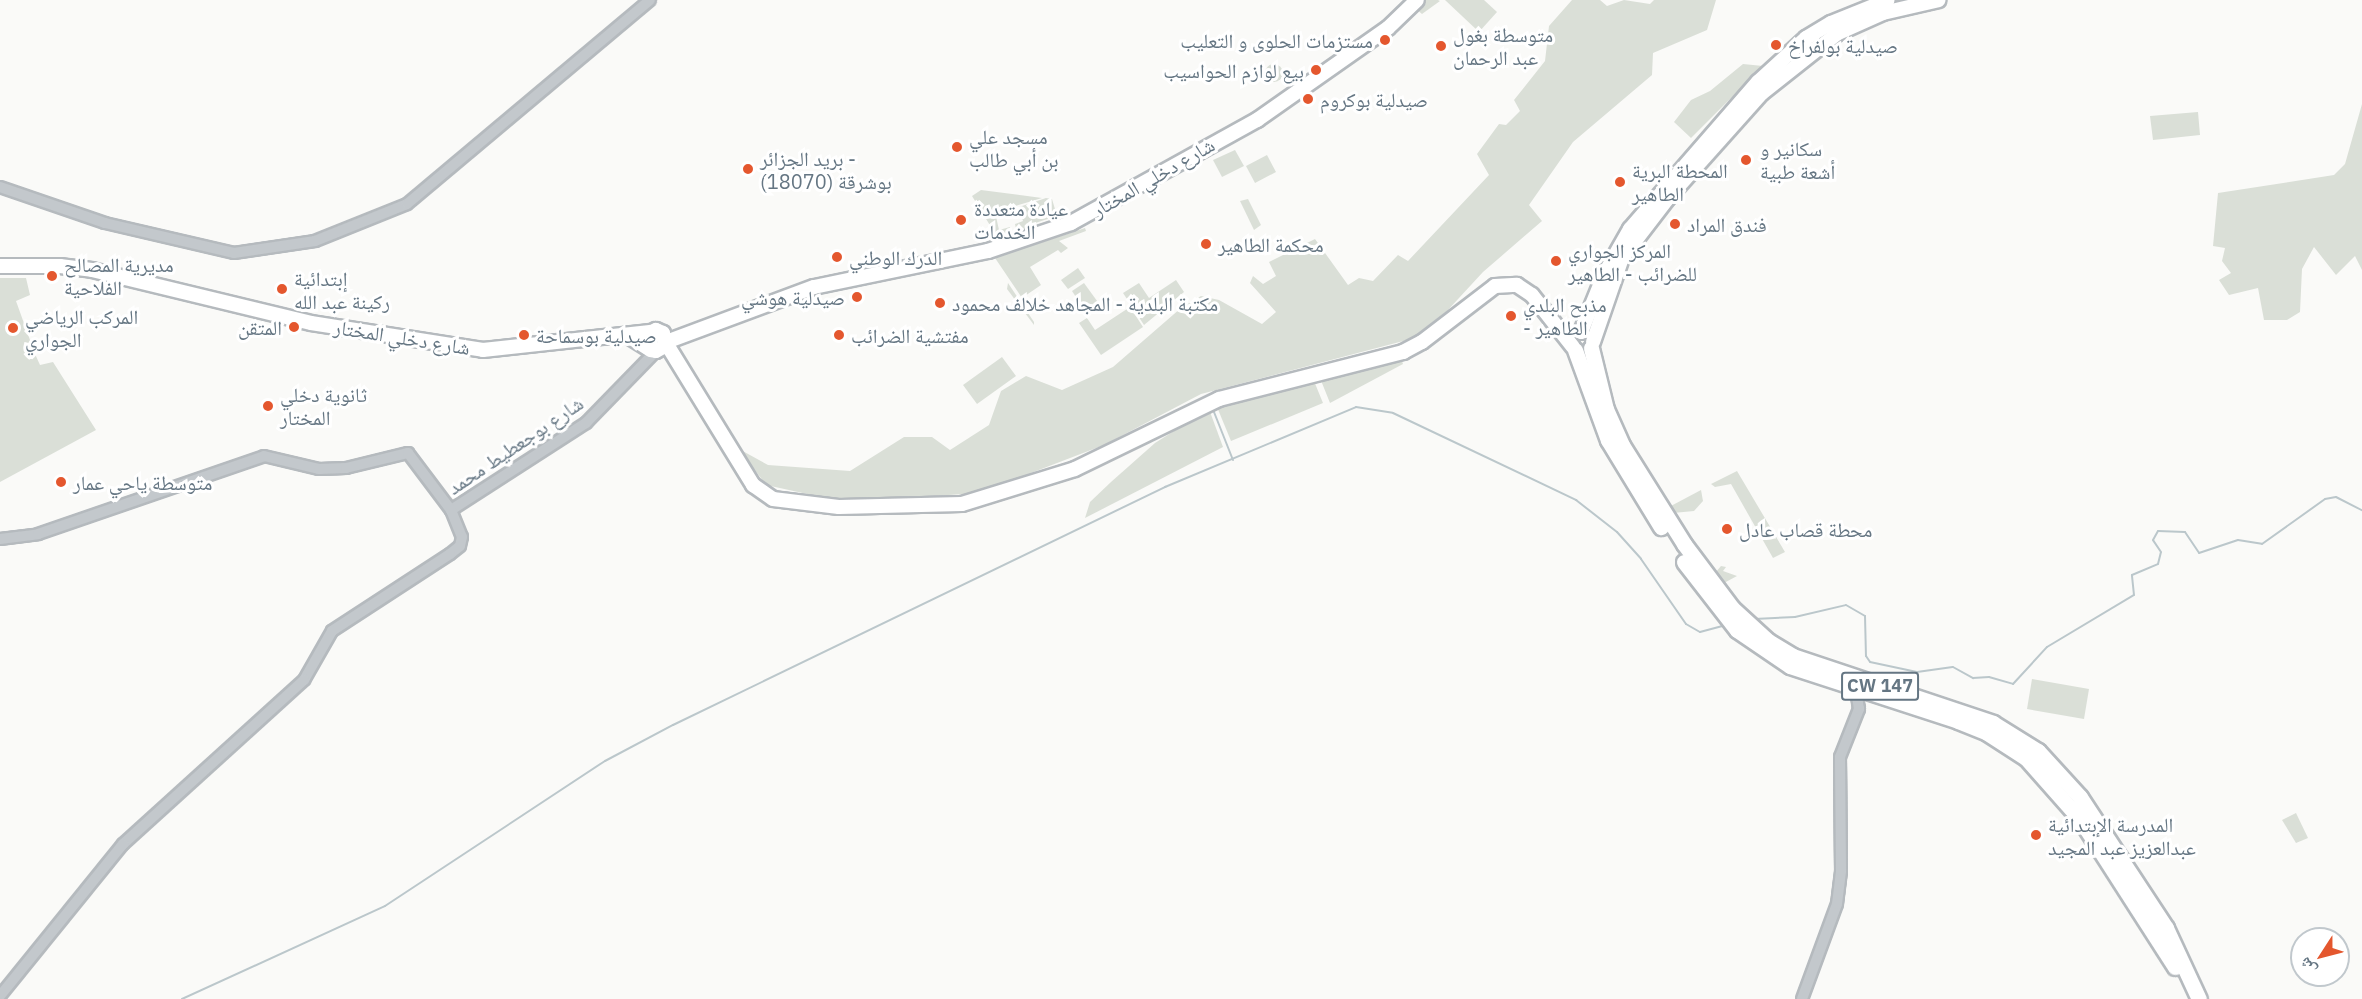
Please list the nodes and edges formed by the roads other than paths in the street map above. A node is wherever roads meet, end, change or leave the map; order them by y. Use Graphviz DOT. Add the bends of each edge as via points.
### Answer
graph roads {
  1 [pos="650,0"];
  2 [pos="1888,0"];
  3 [pos="1939,0"];
  4 [pos="1415,1"];
  5 [pos="0,187"];
  6 [pos="0,267"];
  7 [pos="654,331"];
  8 [pos="1572,334"];
  9 [pos="682,335"];
  10 [pos="630,337"];
  11 [pos="1592,345"];
  12 [pos="660,350"];
  13 [pos="451,510"];
  14 [pos="0,539"];
  15 [pos="1856,685"];
  16 [pos="0,996"];
  17 [pos="1802,999"];
  18 [pos="2188,999"];
  19 [pos="2199,999"];
  1 -- 5 [label="street" via="407,204 315,241 234,253 105,223"];
  2 -- 8 [label="main road" via="1822,28 1758,82 1653,197 1630,229"];
  3 -- 11 [label="main road" via="1883,13 1838,33 1762,93 1674,190 1622,258"];
  4 -- 9 [label="main road, شارع دخلي المختار" via="1388,28 1257,120 1071,223 988,251 814,287"];
  6 -- 10 [label="main road, شارع دخلي المختار" via="92,270 322,325 483,350 595,337"];
  7 -- 9 [label="main road"];
  7 -- 10 [label="main road, شارع دخلي المختار"];
  7 -- 12 [label="main road" via="645,341"];
  8 -- 11 [label="main road" via="1582,353"];
  8 -- 12 [label="main road" via="1524,289 1508,284 1495,286 1403,352 1219,399 1096,461 983,499 951,505 839,507 762,494"];
  8 -- 15 [label="highway, CW 147" via="1617,458 1714,604 1748,639 1790,666"];
  9 -- 12 [label="main road, شارع دخلي المختار"];
  10 -- 12 [label="main road"];
  11 -- 15 [label="highway, CW 147" via="1606,409 1622,445 1726,602 1768,641 1793,657"];
  12 -- 13 [label="street, شارع بوجعطيط محمد" via="586,423"];
  13 -- 14 [label="street" via="408,453 346,468 319,469 264,456 38,534"];
  13 -- 16 [label="street" via="462,537 460,546 332,631 304,681 123,844"];
  15 -- 17 [label="street" via="1859,709 1840,757 1841,871 1837,904"];
  15 -- 18 [label="highway, CW 147" via="1987,733 2026,758 2080,819 2169,955"];
  15 -- 19 [label="highway, CW 147" via="1993,723 2038,751 2080,797 2166,928"];
}
